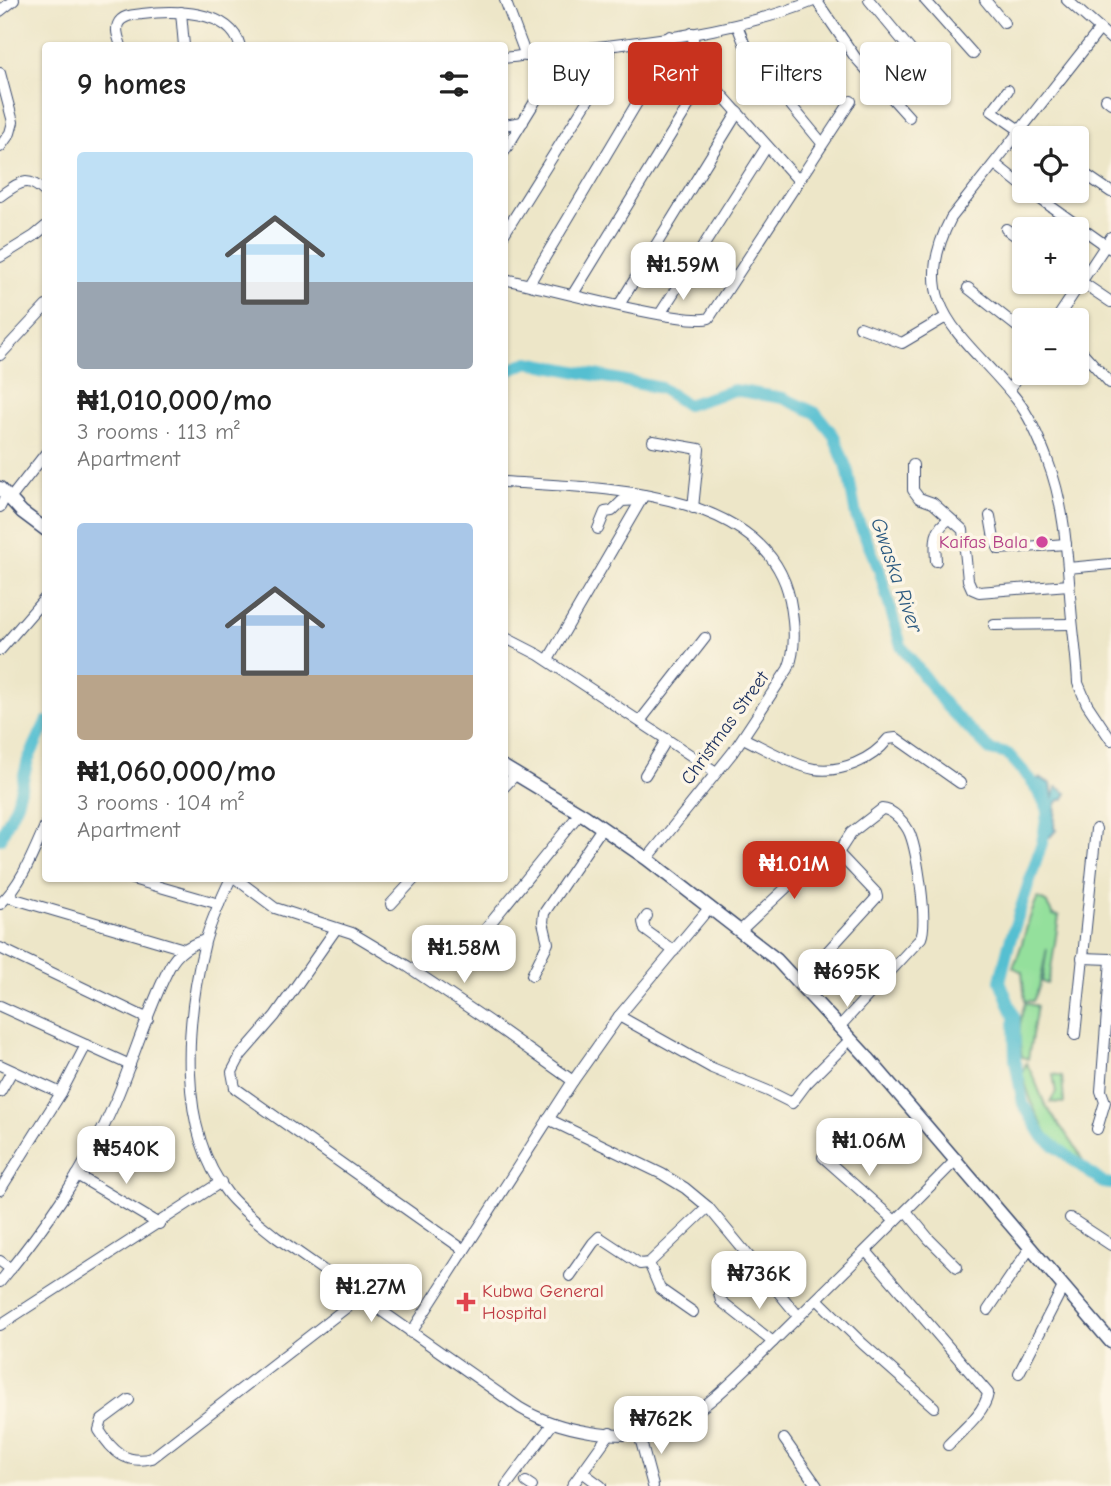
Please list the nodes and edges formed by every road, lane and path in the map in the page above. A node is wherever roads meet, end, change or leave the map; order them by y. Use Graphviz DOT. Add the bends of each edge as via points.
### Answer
graph roads {
  1 [pos="14,0"];
  2 [pos="505,0"];
  3 [pos="816,0"];
  4 [pos="869,0"];
  5 [pos="925,0"];
  6 [pos="985,0"];
  7 [pos="1067,0"];
  8 [pos="0,11"];
  9 [pos="181,12"];
  10 [pos="1004,23"];
  11 [pos="737,25"];
  12 [pos="1100,30"];
  13 [pos="692,33"];
  14 [pos="670,36"];
  15 [pos="1111,37"];
  16 [pos="120,42"];
  17 [pos="184,42"];
  18 [pos="239,42"];
  19 [pos="694,42"];
  20 [pos="904,42"];
  21 [pos="614,45"];
  22 [pos="973,54"];
  23 [pos="526,55"];
  24 [pos="508,57"];
  25 [pos="0,73"];
  26 [pos="1008,90"];
  27 [pos="722,94"];
  28 [pos="851,101"];
  29 [pos="533,105"];
  30 [pos="585,105"];
  31 [pos="689,105"];
  32 [pos="738,112"];
  33 [pos="909,117"];
  34 [pos="523,122"];
  35 [pos="508,124"];
  36 [pos="1014,126"];
  37 [pos="1025,126"];
  38 [pos="1012,142"];
  39 [pos="822,143"];
  40 [pos="508,146"];
  41 [pos="767,146"];
  42 [pos="0,147"];
  43 [pos="995,164"];
  44 [pos="1012,177"];
  45 [pos="1089,177"];
  46 [pos="798,180"];
  47 [pos="42,189"];
  48 [pos="1111,192"];
  49 [pos="0,196"];
  50 [pos="1047,203"];
  51 [pos="508,228"];
  52 [pos="42,229"];
  53 [pos="1006,229"];
  54 [pos="1012,233"];
  55 [pos="1109,244"];
  56 [pos="0,257"];
  57 [pos="1089,268"];
  58 [pos="508,280"];
  59 [pos="529,284"];
  60 [pos="1089,287"];
  61 [pos="968,288"];
  62 [pos="573,294"];
  63 [pos="1111,302"];
  64 [pos="619,305"];
  65 [pos="42,310"];
  66 [pos="660,314"];
  67 [pos="946,317"];
  68 [pos="1012,323"];
  69 [pos="860,327"];
  70 [pos="0,355"];
  71 [pos="1089,360"];
  72 [pos="1110,383"];
  73 [pos="1012,385"];
  74 [pos="1009,390"];
  75 [pos="653,441"];
  76 [pos="42,457"];
  77 [pos="913,465"];
  78 [pos="508,482"];
  79 [pos="4,497"];
  80 [pos="643,498"];
  81 [pos="693,508"];
  82 [pos="990,516"];
  83 [pos="950,519"];
  84 [pos="42,527"];
  85 [pos="598,529"];
  86 [pos="1066,544"];
  87 [pos="936,561"];
  88 [pos="1111,564"];
  89 [pos="1068,568"];
  90 [pos="1069,584"];
  91 [pos="42,602"];
  92 [pos="1072,624"];
  93 [pos="993,625"];
  94 [pos="705,638"];
  95 [pos="508,639"];
  96 [pos="0,650"];
  97 [pos="548,660"];
  98 [pos="640,722"];
  99 [pos="743,738"];
  100 [pos="667,739"];
  101 [pos="1111,740"];
  102 [pos="508,769"];
  103 [pos="716,772"];
  104 [pos="516,774"];
  105 [pos="645,775"];
  106 [pos="508,783"];
  107 [pos="960,783"];
  108 [pos="580,813"];
  109 [pos="602,828"];
  110 [pos="1096,829"];
  111 [pos="42,833"];
  112 [pos="34,851"];
  113 [pos="42,853"];
  114 [pos="838,853"];
  115 [pos="648,859"];
  116 [pos="142,882"];
  117 [pos="231,882"];
  118 [pos="239,882"];
  119 [pos="411,882"];
  120 [pos="4,900"];
  121 [pos="391,904"];
  122 [pos="219,905"];
  123 [pos="710,907"];
  124 [pos="647,916"];
  125 [pos="336,929"];
  126 [pos="741,930"];
  127 [pos="205,940"];
  128 [pos="0,948"];
  129 [pos="184,949"];
  130 [pos="674,951"];
  131 [pos="467,952"];
  132 [pos="826,953"];
  133 [pos="1082,958"];
  134 [pos="1111,959"];
  135 [pos="532,975"];
  136 [pos="0,1006"];
  137 [pos="619,1016"];
  138 [pos="148,1019"];
  139 [pos="839,1026"];
  140 [pos="1075,1035"];
  141 [pos="851,1038"];
  142 [pos="1108,1040"];
  143 [pos="86,1045"];
  144 [pos="0,1065"];
  145 [pos="130,1065"];
  146 [pos="12,1071"];
  147 [pos="573,1082"];
  148 [pos="0,1092"];
  149 [pos="61,1093"];
  150 [pos="548,1119"];
  151 [pos="1097,1129"];
  152 [pos="823,1157"];
  153 [pos="957,1159"];
  154 [pos="77,1175"];
  155 [pos="220,1182"];
  156 [pos="0,1190"];
  157 [pos="708,1207"];
  158 [pos="906,1211"];
  159 [pos="1070,1218"];
  160 [pos="895,1221"];
  161 [pos="159,1224"];
  162 [pos="1111,1245"];
  163 [pos="1030,1248"];
  164 [pos="464,1250"];
  165 [pos="866,1251"];
  166 [pos="0,1262"];
  167 [pos="649,1263"];
  168 [pos="957,1267"];
  169 [pos="11,1269"];
  170 [pos="570,1276"];
  171 [pos="0,1282"];
  172 [pos="726,1283"];
  173 [pos="1063,1287"];
  174 [pos="360,1297"];
  175 [pos="817,1299"];
  176 [pos="988,1310"];
  177 [pos="693,1312"];
  178 [pos="799,1317"];
  179 [pos="0,1325"];
  180 [pos="411,1333"];
  181 [pos="1109,1335"];
  182 [pos="773,1342"];
  183 [pos="1019,1373"];
  184 [pos="129,1400"];
  185 [pos="934,1407"];
  186 [pos="553,1423"];
  187 [pos="610,1433"];
  188 [pos="639,1434"];
  189 [pos="784,1439"];
  190 [pos="948,1445"];
  191 [pos="582,1472"];
  192 [pos="506,1486"];
  193 [pos="572,1486"];
  194 [pos="601,1486"];
  195 [pos="653,1486"];
  196 [pos="817,1486"];
  1 -- 8 [label="street"];
  2 -- 23 [label="street"];
  3 -- 11 [label="street"];
  3 -- 33 [label="street" via="855,57"];
  4 -- 20 [label="street"];
  5 -- 22 [label="street"];
  6 -- 10 [label="street"];
  7 -- 12 [label="street"];
  9 -- 16 [label="street" via="123,18 117,29"];
  9 -- 17 [label="street"];
  9 -- 18 [label="street" via="226,25"];
  11 -- 13 [label="street"];
  11 -- 39 [label="street" via="748,53"];
  12 -- 15 [label="street"];
  12 -- 37 [label="street"];
  13 -- 14 [label="street"];
  13 -- 19 [label="street"];
  14 -- 21 [label="street"];
  14 -- 59 [label="street" via="641,96"];
  23 -- 24 [label="street"];
  25 -- 42 [label="street" via="13,122"];
  26 -- 36 [label="street" via="992,111"];
  27 -- 32 [label="street"];
  28 -- 39 [label="street"];
  29 -- 34 [label="street"];
  30 -- 51 [label="street"];
  31 -- 62 [label="street"];
  32 -- 41 [label="street"];
  32 -- 64 [label="street"];
  34 -- 35 [label="street"];
  34 -- 40 [label="street"];
  38 -- 43 [label="street"];
  39 -- 46 [label="street"];
  41 -- 46 [label="street"];
  41 -- 66 [label="street"];
  43 -- 44 [label="street"];
  43 -- 67 [label="street" via="961,204 940,241 935,274"];
  45 -- 48 [label="street"];
  46 -- 66 [label="street" via="709,318"];
  47 -- 49 [label="street" via="22,182"];
  50 -- 55 [label="street"];
  52 -- 56 [label="street"];
  53 -- 54 [label="street"];
  55 -- 57 [label="street"];
  58 -- 59 [label="street"];
  59 -- 62 [label="street"];
  60 -- 63 [label="street"];
  61 -- 68 [label="street"];
  62 -- 64 [label="street"];
  64 -- 66 [label="street"];
  65 -- 70 [label="street"];
  67 -- 69 [label="street" via="902,343"];
  67 -- 74 [label="street" via="956,334"];
  71 -- 72 [label="street"];
  73 -- 74 [label="street"];
  74 -- 86 [label="street" via="1049,463"];
  75 -- 81 [label="street" via="698,449"];
  76 -- 79 [label="street"];
  77 -- 83 [label="street" via="919,498 933,503"];
  78 -- 80 [label="street, Christmas Street" via="607,489"];
  79 -- 84 [label="main road"];
  80 -- 81 [label="street, Christmas Street"];
  80 -- 85 [label="street" via="622,501 605,512"];
  80 -- 97 [label="street"];
  81 -- 99 [label="street, Christmas Street" via="735,524 762,545 779,568 789,593 791,662"];
  82 -- 86 [label="street" via="999,549"];
  83 -- 87 [label="street" via="937,531"];
  83 -- 90 [label="street" via="963,530 972,589"];
  86 -- 89 [label="street"];
  88 -- 89 [label="street"];
  89 -- 90 [label="street"];
  90 -- 92 [label="street"];
  91 -- 96 [label="street"];
  92 -- 93 [label="street"];
  92 -- 101 [label="street" via="1078,683"];
  94 -- 98 [label="street"];
  95 -- 97 [label="street"];
  97 -- 98 [label="street"];
  98 -- 100 [label="street"];
  99 -- 103 [label="street, Christmas Street"];
  99 -- 107 [label="street" via="806,767 824,769 856,762 896,738"];
  100 -- 103 [label="street"];
  100 -- 105 [label="street"];
  102 -- 104 [label="main road"];
  103 -- 115 [label="street, Christmas Street"];
  104 -- 106 [label="street"];
  104 -- 108 [label="main road"];
  108 -- 109 [label="main road"];
  108 -- 131 [label="street"];
  109 -- 115 [label="main road"];
  109 -- 135 [label="street" via="544,913 548,943"];
  110 -- 133 [label="street"];
  111 -- 112 [label="street"];
  112 -- 113 [label="street"];
  112 -- 120 [label="street"];
  114 -- 126 [label="street" via="818,858"];
  114 -- 132 [label="street" via="877,897"];
  114 -- 139 [label="street" via="851,833 883,809 891,811 909,831 924,908 921,938"];
  115 -- 123 [label="main road"];
  116 -- 122 [label="street"];
  117 -- 122 [label="street"];
  118 -- 125 [label="street" via="275,908"];
  119 -- 121 [label="street"];
  120 -- 129 [label="street"];
  122 -- 127 [label="street"];
  123 -- 126 [label="main road"];
  123 -- 130 [label="street"];
  124 -- 130 [label="street" via="645,930"];
  125 -- 147 [label="street" via="352,933 407,966"];
  125 -- 164 [label="street" via="275,1016 241,1055 232,1072 235,1088"];
  126 -- 139 [label="main road" via="777,960"];
  127 -- 129 [label="street"];
  127 -- 155 [label="street" via="194,1002 190,1066 199,1135"];
  128 -- 138 [label="street"];
  129 -- 138 [label="street" via="168,968"];
  130 -- 137 [label="street"];
  133 -- 134 [label="street"];
  133 -- 140 [label="street"];
  134 -- 142 [label="street"];
  136 -- 143 [label="street"];
  137 -- 141 [label="street" via="712,1068 788,1103 794,1102"];
  137 -- 147 [label="street"];
  138 -- 145 [label="street"];
  139 -- 141 [label="main road"];
  141 -- 153 [label="main road"];
  142 -- 151 [label="street" via="1101,1091 1105,1102"];
  143 -- 145 [label="street"];
  143 -- 149 [label="street"];
  144 -- 146 [label="street"];
  145 -- 154 [label="street"];
  146 -- 148 [label="street"];
  146 -- 149 [label="street"];
  147 -- 150 [label="street"];
  149 -- 156 [label="street"];
  150 -- 157 [label="street" via="662,1174"];
  150 -- 164 [label="street"];
  152 -- 160 [label="street"];
  153 -- 158 [label="street"];
  153 -- 163 [label="main road"];
  154 -- 161 [label="street"];
  154 -- 169 [label="street"];
  155 -- 161 [label="street"];
  155 -- 174 [label="street" via="255,1220"];
  157 -- 167 [label="street"];
  157 -- 178 [label="street"];
  158 -- 160 [label="street"];
  158 -- 168 [label="street"];
  159 -- 162 [label="street"];
  160 -- 165 [label="street"];
  161 -- 179 [label="street"];
  163 -- 173 [label="main road"];
  163 -- 176 [label="street"];
  164 -- 180 [label="street"];
  165 -- 175 [label="street"];
  165 -- 190 [label="street" via="988,1393 979,1413"];
  166 -- 169 [label="street"];
  167 -- 170 [label="street" via="640,1264 599,1237"];
  167 -- 177 [label="street" via="660,1289"];
  169 -- 171 [label="street"];
  172 -- 182 [label="street" via="719,1293 721,1301"];
  173 -- 181 [label="main road"];
  173 -- 183 [label="street"];
  174 -- 180 [label="street"];
  174 -- 184 [label="street" via="152,1458 137,1462 127,1459 99,1430 102,1420"];
  175 -- 178 [label="street"];
  175 -- 185 [label="street"];
  178 -- 182 [label="street"];
  180 -- 186 [label="street" via="520,1408"];
  182 -- 188 [label="street" via="683,1420"];
  186 -- 187 [label="street"];
  186 -- 192 [label="street"];
  187 -- 188 [label="street"];
  187 -- 191 [label="street"];
  188 -- 195 [label="street"];
  189 -- 196 [label="street"];
  191 -- 193 [label="street"];
  191 -- 194 [label="street"];
}
